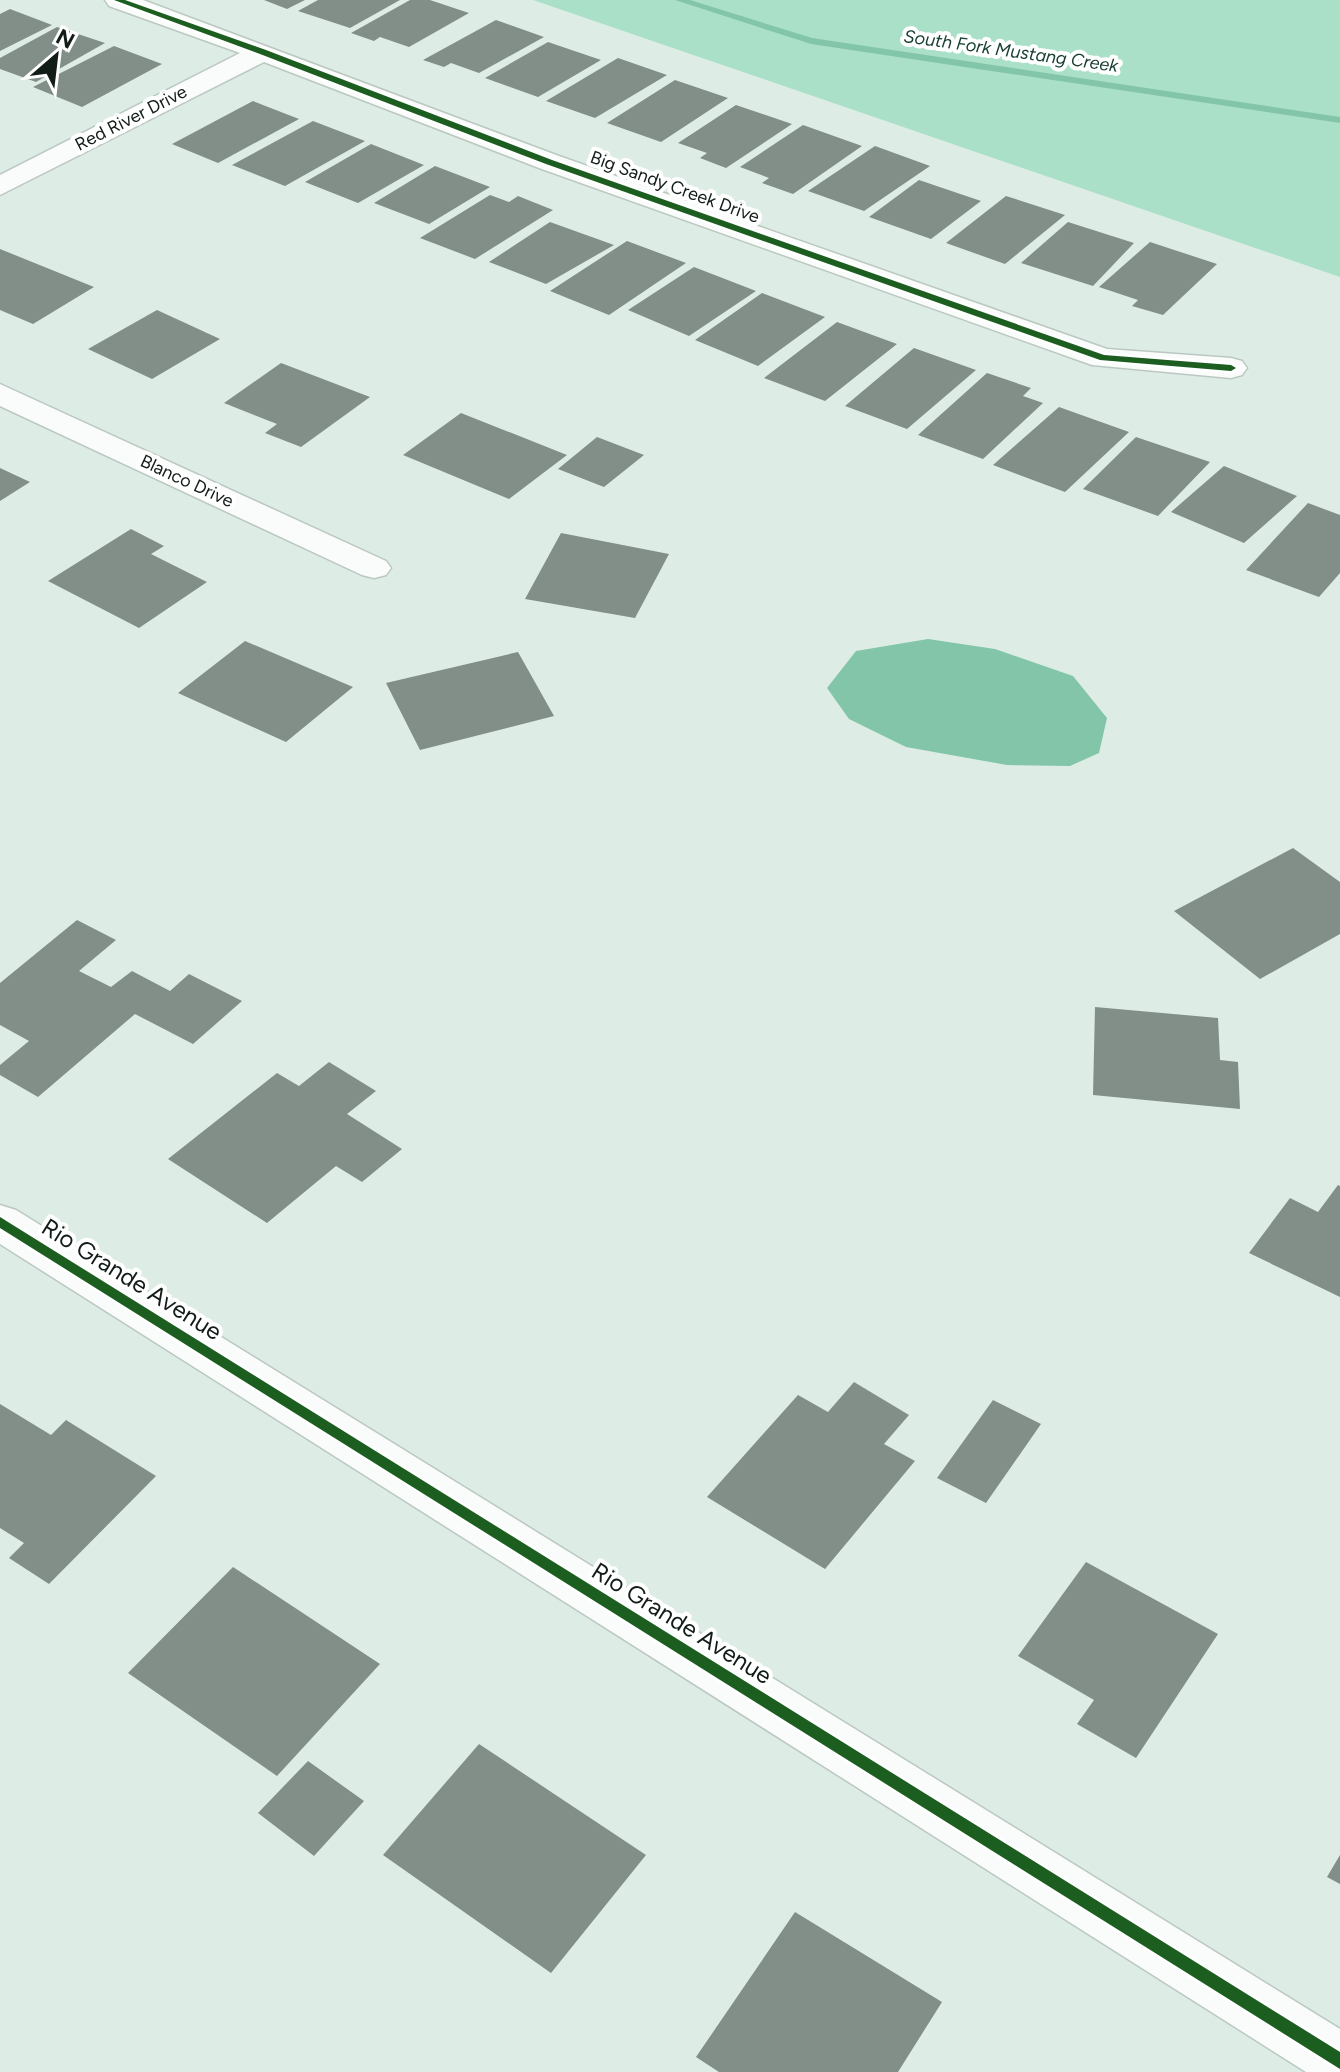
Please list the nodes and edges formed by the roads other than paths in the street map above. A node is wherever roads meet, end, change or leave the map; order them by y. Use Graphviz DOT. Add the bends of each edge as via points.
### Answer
graph roads {
  1 [pos="118,0"];
  2 [pos="263,52"];
  3 [pos="0,186"];
  4 [pos="1231,368"];
  5 [pos="0,394"];
  6 [pos="374,568"];
  7 [pos="0,1222"];
  8 [pos="1340,2061"];
  1 -- 2 [label="street, Big Sandy Creek Drive"];
  2 -- 3 [label="street, Red River Drive"];
  2 -- 4 [label="street, Big Sandy Creek Drive" via="549,162 1103,358"];
  5 -- 6 [label="street, Blanco Drive"];
  7 -- 8 [label="street, Rio Grande Avenue"];
}
